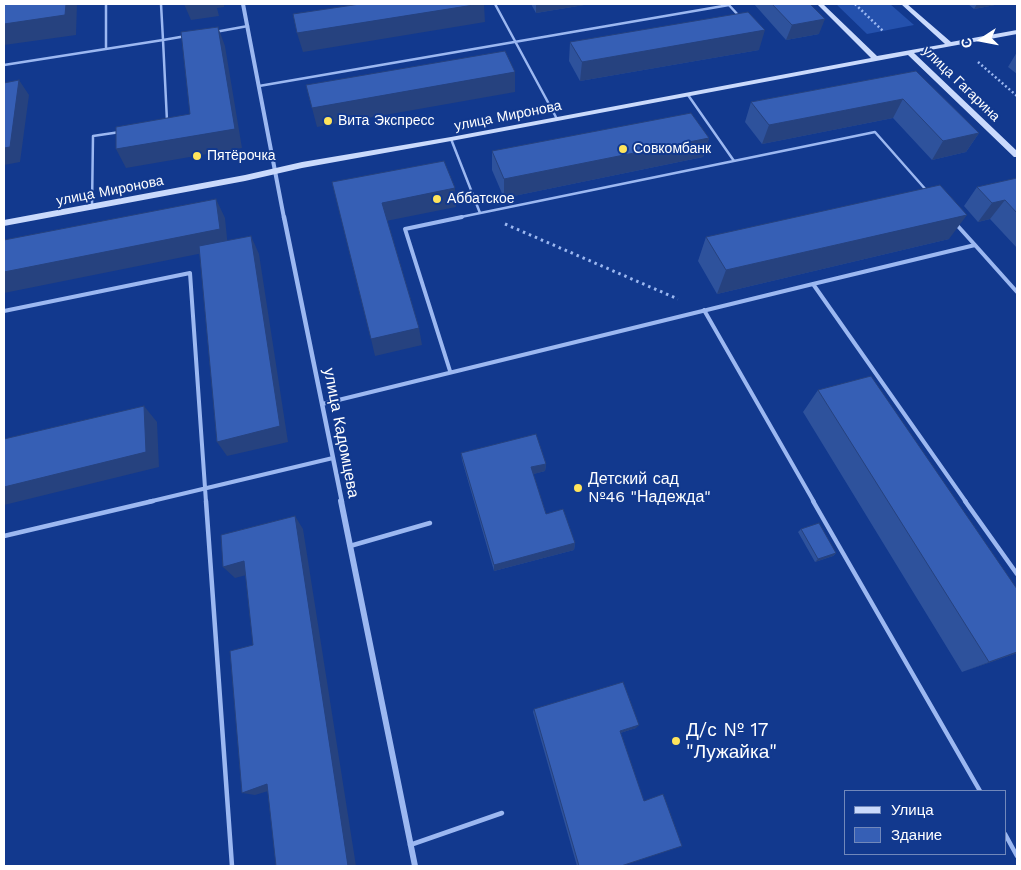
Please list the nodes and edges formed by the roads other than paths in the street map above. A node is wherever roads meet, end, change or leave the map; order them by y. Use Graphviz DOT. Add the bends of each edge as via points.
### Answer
graph roads {
  1 [pos="106,4"];
  2 [pos="161,4"];
  3 [pos="243,4"];
  4 [pos="495,4"];
  5 [pos="728,4"];
  6 [pos="820,4"];
  7 [pos="904,4"];
  8 [pos="740,18"];
  9 [pos="248,26"];
  10 [pos="210,32"];
  11 [pos="1017,32"];
  12 [pos="191,35"];
  13 [pos="163,40"];
  14 [pos="515,41"];
  15 [pos="950,45"];
  16 [pos="106,49"];
  17 [pos="910,53"];
  18 [pos="876,60"];
  19 [pos="4,65"];
  20 [pos="259,86"];
  21 [pos="688,95"];
  22 [pos="557,119"];
  23 [pos="167,123"];
  24 [pos="121,131"];
  25 [pos="451,139"];
  26 [pos="1017,155"];
  27 [pos="734,161"];
  28 [pos="275,172"];
  29 [pos="931,196"];
  30 [pos="92,207"];
  31 [pos="480,213"];
  32 [pos="950,217"];
  33 [pos="4,223"];
  34 [pos="975,245"];
  35 [pos="813,284"];
  36 [pos="1017,292"];
  37 [pos="704,310"];
  38 [pos="4,312"];
  39 [pos="450,371"];
  40 [pos="322,404"];
  41 [pos="333,458"];
  42 [pos="206,487"];
  43 [pos="430,523"];
  44 [pos="4,536"];
  45 [pos="350,546"];
  46 [pos="1017,574"];
  47 [pos="979,790"];
  48 [pos="502,813"];
  49 [pos="1006,836"];
  50 [pos="410,845"];
  51 [pos="1017,856"];
  52 [pos="232,866"];
  53 [pos="415,866"];
  1 -- 16 [label="lane"];
  2 -- 13 [label="lane"];
  3 -- 9 [label="street, улица Кадомцева"];
  4 -- 14 [label="lane"];
  5 -- 8 [label="lane"];
  5 -- 14 [label="lane"];
  6 -- 18 [label="main road"];
  7 -- 15 [label="main road, улица Гагарина"];
  9 -- 10 [label="lane"];
  9 -- 20 [label="street, улица Кадомцева"];
  11 -- 15 [label="main road, улица Миронова"];
  12 -- 13 [label="lane"];
  13 -- 16 [label="lane"];
  13 -- 23 [label="lane"];
  14 -- 20 [label="lane"];
  14 -- 22 [label="lane"];
  15 -- 17 [label="main road, улица Миронова"];
  16 -- 19 [label="lane"];
  17 -- 18 [label="main road, улица Миронова"];
  17 -- 26 [label="main road, улица Гагарина"];
  18 -- 21 [label="main road, улица Миронова"];
  20 -- 28 [label="street, улица Кадомцева"];
  21 -- 22 [label="main road, улица Миронова"];
  21 -- 27 [label="lane"];
  22 -- 25 [label="main road, улица Миронова"];
  24 -- 30 [label="lane" via="93,136"];
  25 -- 28 [label="main road, улица Миронова"];
  25 -- 31 [label="lane"];
  27 -- 29 [label="lane" via="875,132"];
  27 -- 31 [label="lane"];
  28 -- 30 [label="main road, улица Миронова"];
  28 -- 40 [label="street, улица Кадомцева"];
  30 -- 33 [label="main road, улица Миронова"];
  31 -- 39 [label="lane" via="405,228"];
  32 -- 34 [label="lane"];
  34 -- 35 [label="lane"];
  34 -- 36 [label="lane"];
  35 -- 37 [label="lane"];
  35 -- 46 [label="lane"];
  37 -- 39 [label="lane"];
  37 -- 47 [label="lane"];
  38 -- 42 [label="lane" via="190,272"];
  39 -- 40 [label="lane"];
  40 -- 41 [label="street, улица Кадомцева"];
  41 -- 42 [label="lane"];
  41 -- 45 [label="street, улица Кадомцева"];
  42 -- 44 [label="lane"];
  42 -- 52 [label="lane"];
  43 -- 45 [label="lane"];
  45 -- 50 [label="street, улица Кадомцева"];
  48 -- 50 [label="lane"];
  49 -- 51 [label="lane"];
  50 -- 53 [label="street, улица Кадомцева"];
}
